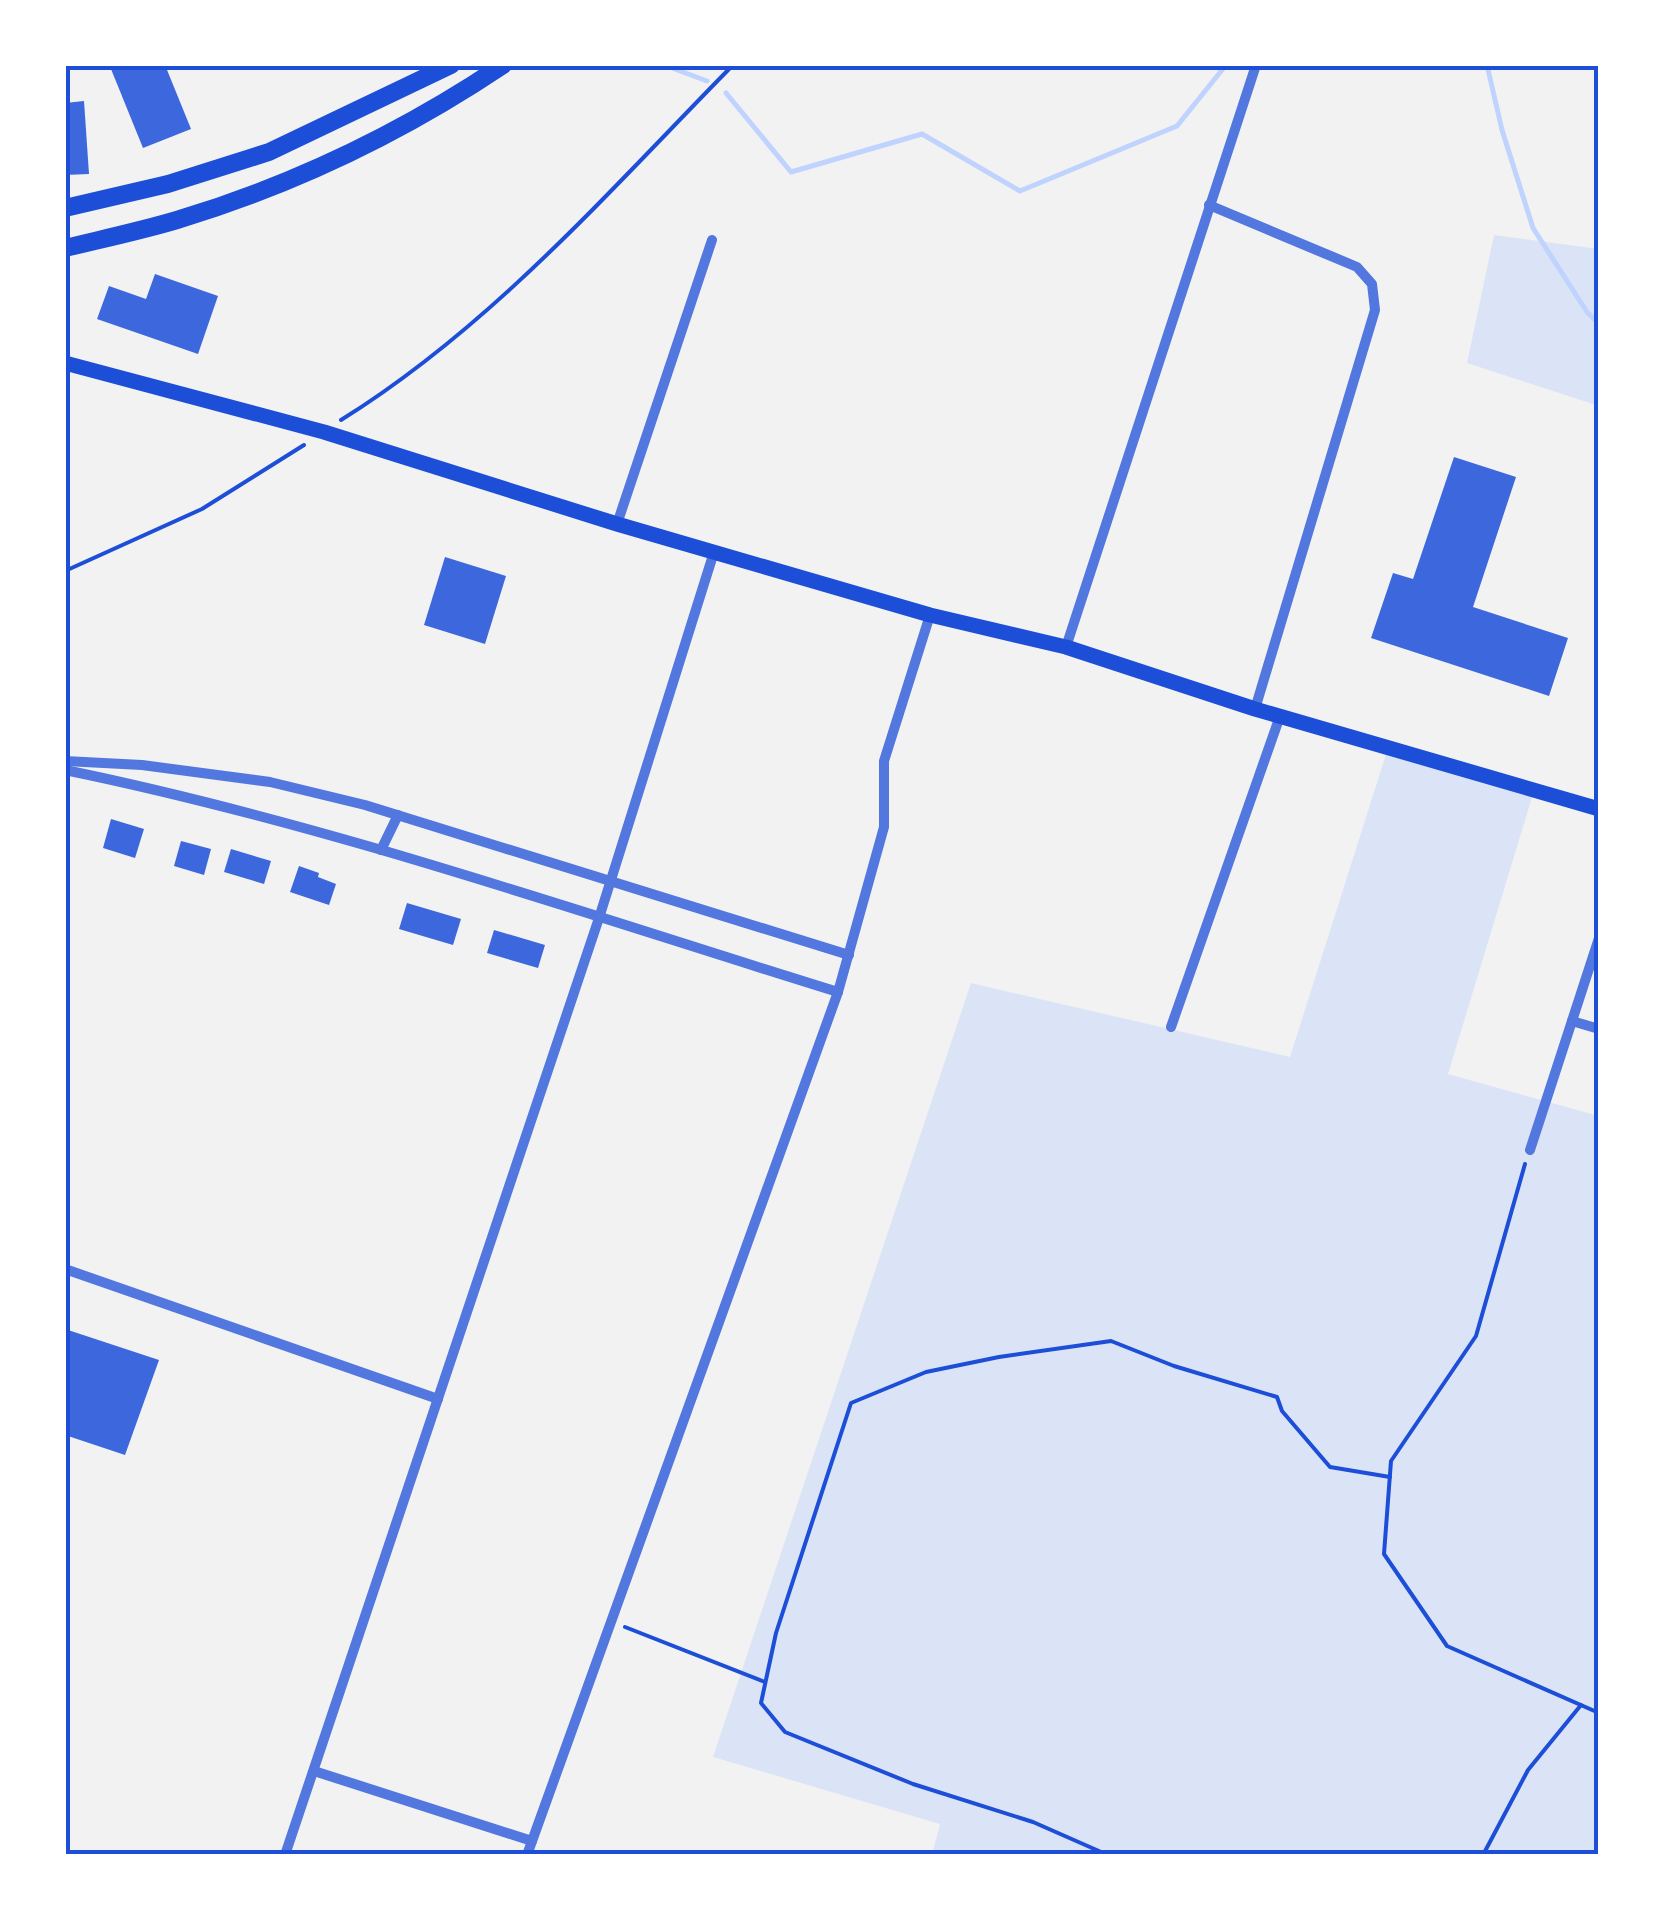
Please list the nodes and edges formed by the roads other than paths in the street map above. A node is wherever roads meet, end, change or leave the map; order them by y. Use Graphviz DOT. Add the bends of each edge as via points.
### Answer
graph roads {
  1 [pos="451,65"];
  2 [pos="503,65"];
  3 [pos="1256,65"];
  4 [pos="1208,205"];
  5 [pos="65,208"];
  6 [pos="712,240"];
  7 [pos="65,248"];
  8 [pos="65,362"];
  9 [pos="617,524"];
  10 [pos="714,552"];
  11 [pos="930,615"];
  12 [pos="1066,647"];
  13 [pos="1255,710"];
  14 [pos="1280,716"];
  15 [pos="65,761"];
  16 [pos="65,770"];
  17 [pos="1599,809"];
  18 [pos="398,815"];
  19 [pos="381,850"];
  20 [pos="611,880"];
  21 [pos="599,918"];
  22 [pos="1599,938"];
  23 [pos="849,954"];
  24 [pos="838,992"];
  25 [pos="1572,1021"];
  26 [pos="1171,1027"];
  27 [pos="1599,1029"];
  28 [pos="1530,1150"];
  29 [pos="65,1269"];
  30 [pos="438,1399"];
  31 [pos="314,1771"];
  32 [pos="532,1841"];
  33 [pos="286,1855"];
  34 [pos="527,1855"];
  1 -- 5 [label="main road" via="269,152"];
  2 -- 7 [label="main road" via="387,136 292,180 177,220"];
  3 -- 4 [label="street"];
  4 -- 12 [label="street"];
  4 -- 13 [label="street" via="1356,267 1372,284 1375,310"];
  6 -- 9 [label="street"];
  8 -- 9 [label="main road" via="324,432"];
  9 -- 10 [label="main road"];
  10 -- 11 [label="main road"];
  10 -- 20 [label="street"];
  11 -- 12 [label="main road"];
  11 -- 23 [label="street" via="884,761 884,827"];
  12 -- 13 [label="main road"];
  13 -- 14 [label="main road"];
  14 -- 17 [label="main road"];
  14 -- 26 [label="street"];
  15 -- 18 [label="street" via="270,782"];
  16 -- 19 [label="street"];
  18 -- 19 [label="street"];
  18 -- 20 [label="street"];
  19 -- 21 [label="street"];
  20 -- 21 [label="street"];
  20 -- 23 [label="street"];
  21 -- 24 [label="street"];
  21 -- 30 [label="street"];
  22 -- 25 [label="street"];
  23 -- 24 [label="street"];
  24 -- 32 [label="street"];
  25 -- 27 [label="street"];
  25 -- 28 [label="street"];
  29 -- 30 [label="street"];
  30 -- 31 [label="street"];
  31 -- 32 [label="street"];
  31 -- 33 [label="street"];
  32 -- 34 [label="street"];
}
